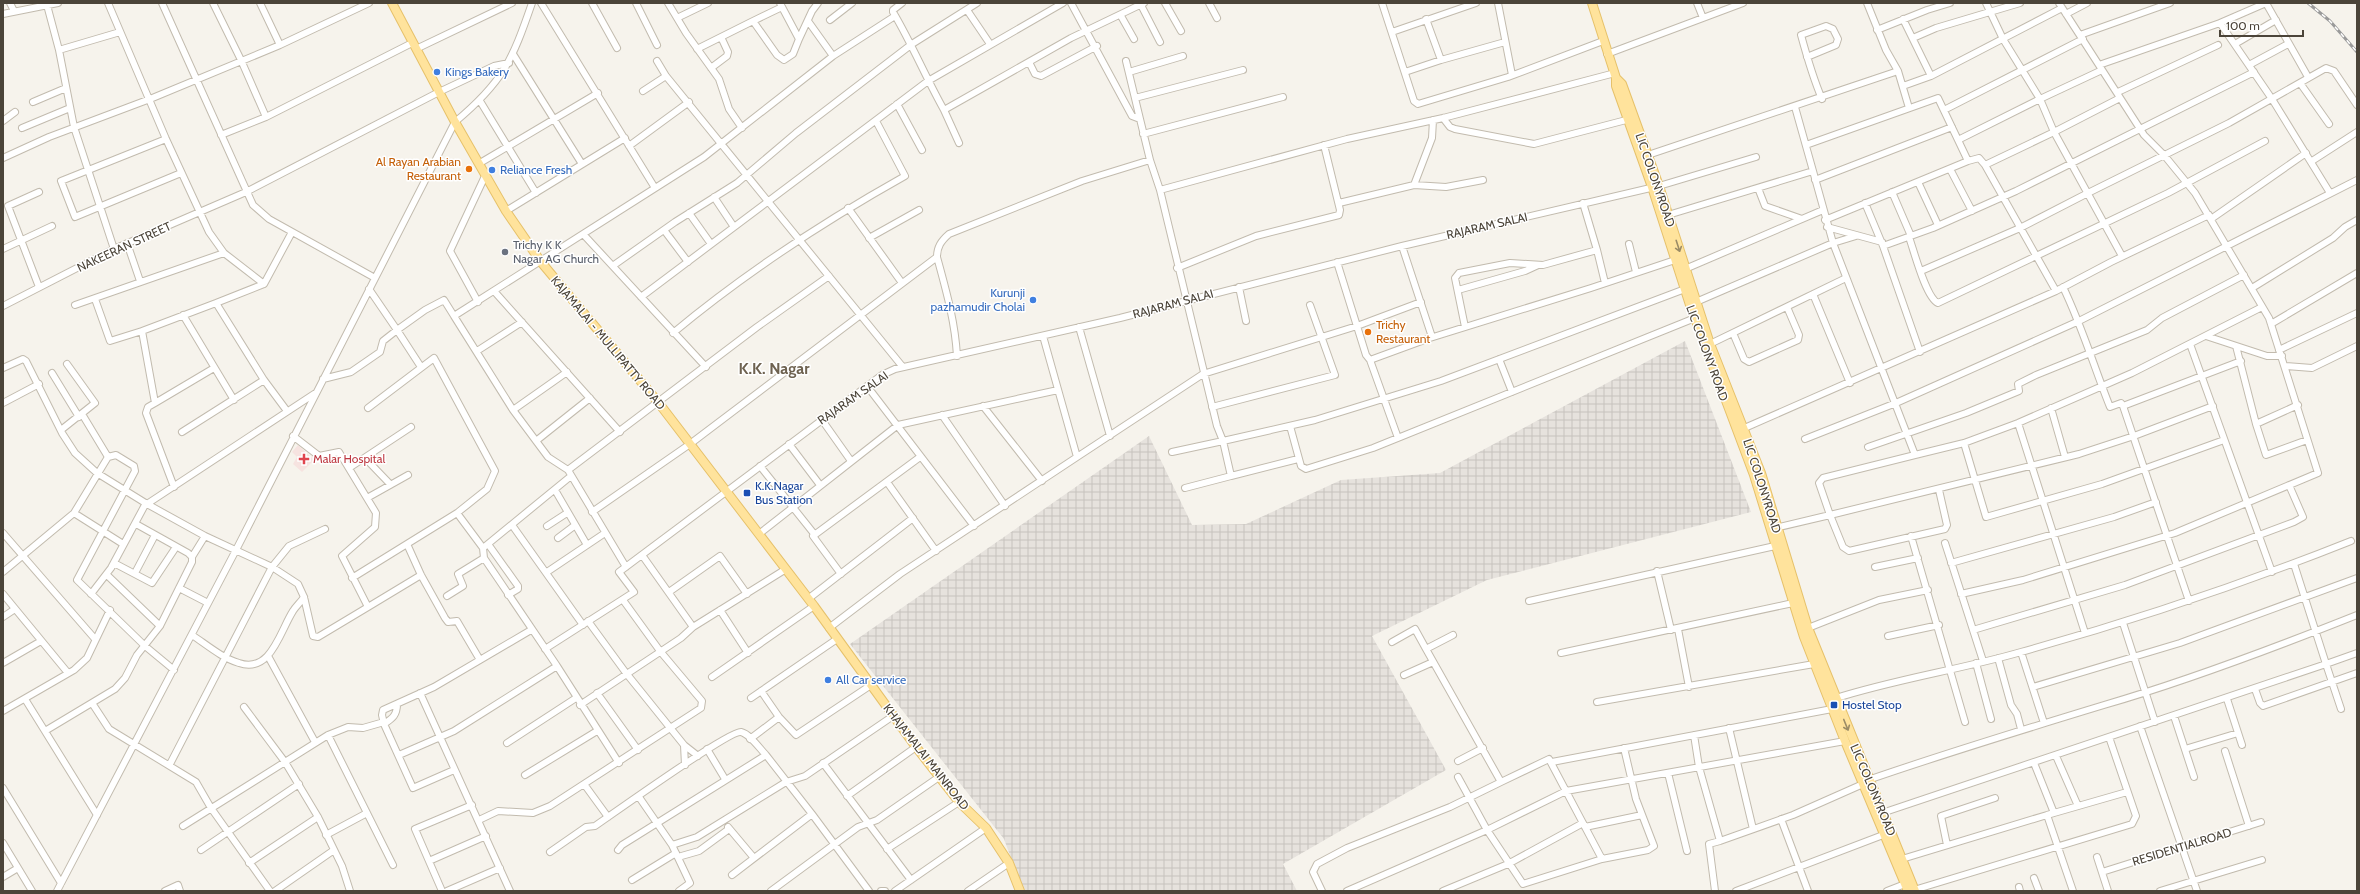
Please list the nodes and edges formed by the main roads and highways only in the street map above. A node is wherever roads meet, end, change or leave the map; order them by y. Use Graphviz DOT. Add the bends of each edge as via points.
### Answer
graph roads {
  1 [pos="392,3"];
  2 [pos="1595,4"];
  3 [pos="1655,186"];
  4 [pos="1696,311"];
  5 [pos="1740,430"];
  6 [pos="727,490"];
  7 [pos="1773,528"];
  8 [pos="1795,605"];
  9 [pos="1832,699"];
  10 [pos="1865,782"];
  11 [pos="1884,828"];
  12 [pos="1910,889"];
  13 [pos="1020,891"];
  1 -- 6 [label="main road, KAJAMALAI - MULLIPATTY ROAD" via="506,211 541,262 658,402"];
  2 -- 3 [label="main road, LIC COLONYROAD" via="1603,42 1615,76 1622,84 1631,119"];
  3 -- 4 [label="main road, LIC COLONYROAD, one-way" via="1668,216"];
  3 -- 4 [label="main road, LIC COLONY ROAD" via="1675,260 1685,290"];
  4 -- 5 [label="main road, LIC COLONY ROAD"];
  4 -- 5 [label="main road, LIC COLONYROAD"];
  5 -- 7 [label="main road, LIC COLONYROAD" via="1758,474"];
  6 -- 13 [label="main road, KHAJAMALAI MAINROAD" via="916,747 959,802 986,828 1008,863"];
  7 -- 8 [label="main road, LIC COLONYROAD"];
  7 -- 8 [label="main road" via="1775,546"];
  8 -- 9 [label="main road" via="1814,664"];
  8 -- 9 [label="main road, LIC COLONYROAD" via="1808,628"];
  9 -- 10 [label="main road, LIC COLONYROAD, one-way"];
  9 -- 10 [label="main road, LIC COLONYROAD" via="1832,709 1844,741"];
  10 -- 11 [label="main road, LIC COLONYROAD"];
  10 -- 11 [label="main road, LIC COLONYROAD" via="1882,813"];
  11 -- 12 [label="main road, LIC COLONYROAD"];
  11 -- 12 [label="main road, LIC COLONYROAD" via="1902,859"];
}
